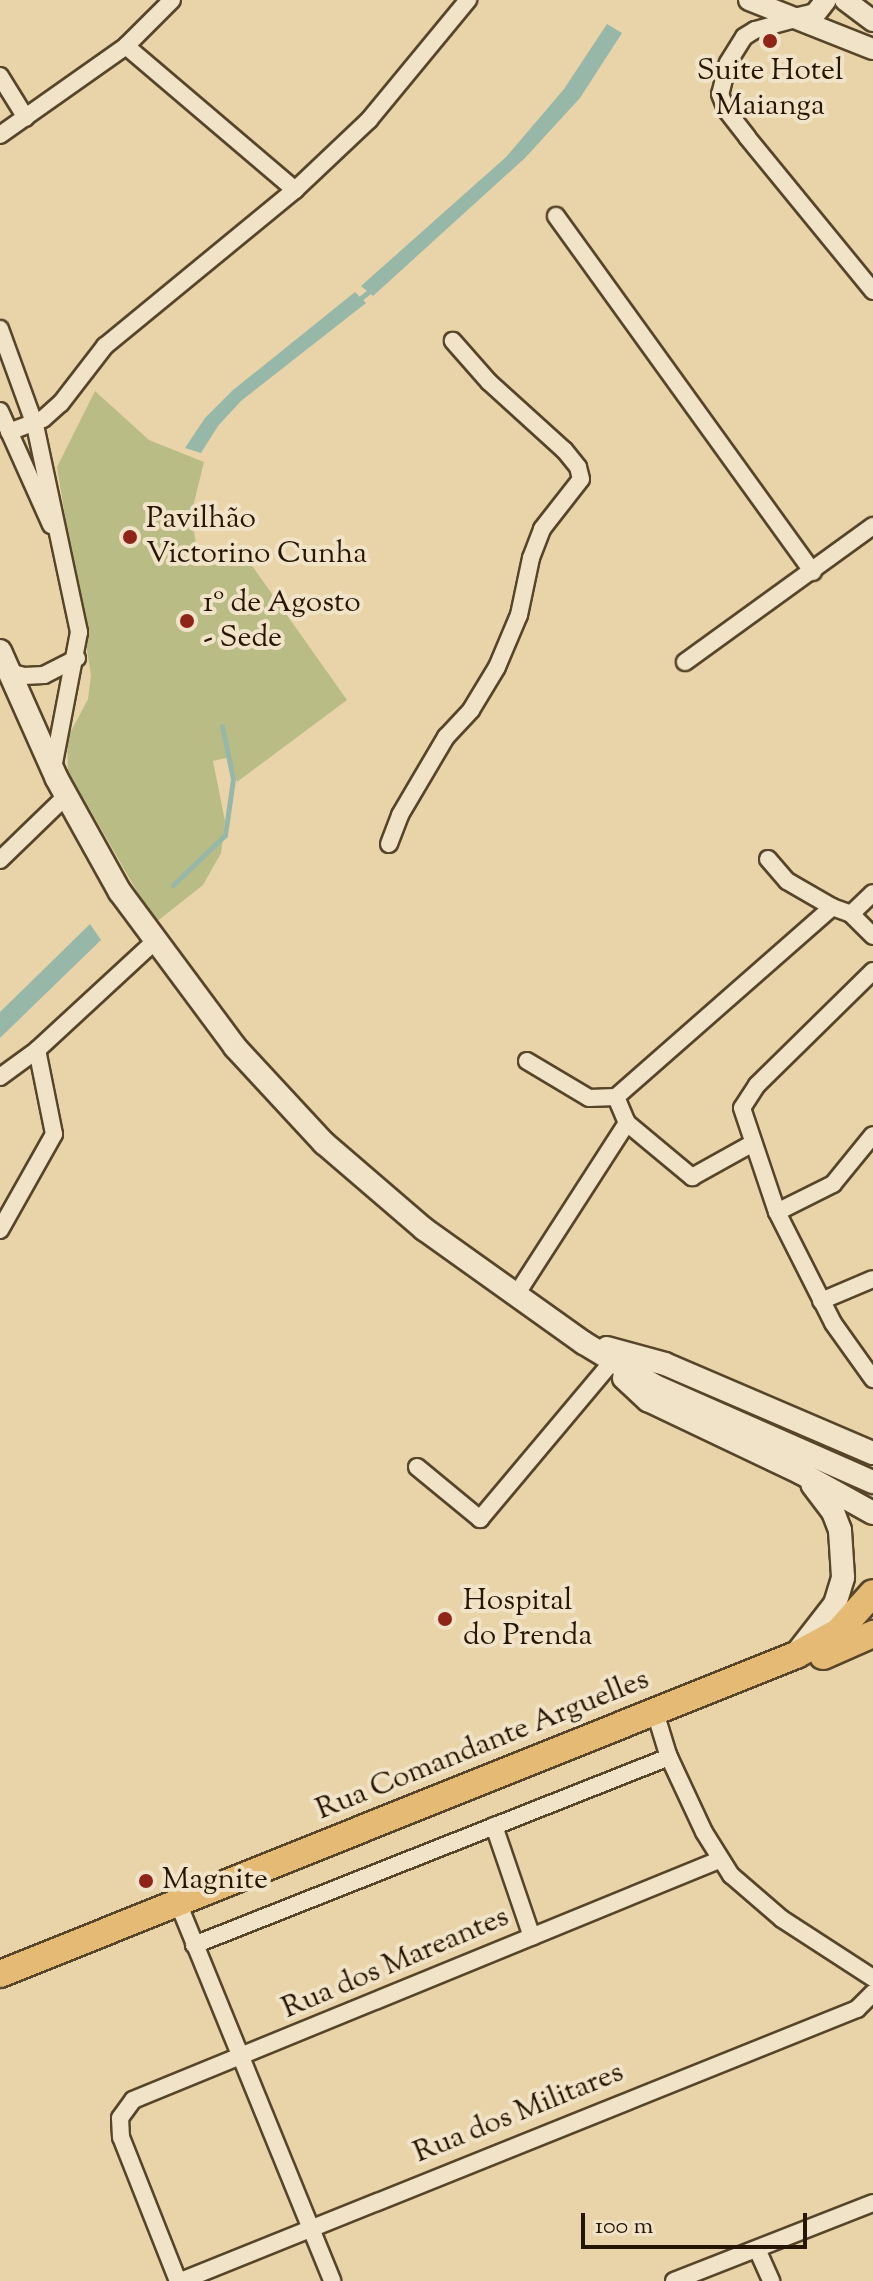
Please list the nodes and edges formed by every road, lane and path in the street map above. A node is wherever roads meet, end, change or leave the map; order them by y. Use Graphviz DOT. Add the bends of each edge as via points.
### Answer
graph roads {
  1 [pos="172,0"];
  2 [pos="468,0"];
  3 [pos="749,0"];
  4 [pos="826,0"];
  5 [pos="845,0"];
  6 [pos="799,18"];
  7 [pos="873,21"];
  8 [pos="126,46"];
  9 [pos="873,49"];
  10 [pos="0,76"];
  11 [pos="26,118"];
  12 [pos="0,135"];
  13 [pos="295,190"];
  14 [pos="556,216"];
  15 [pos="873,291"];
  16 [pos="0,329"];
  17 [pos="453,341"];
  18 [pos="0,411"];
  19 [pos="35,425"];
  20 [pos="9,432"];
  21 [pos="873,526"];
  22 [pos="65,555"];
  23 [pos="813,572"];
  24 [pos="77,658"];
  25 [pos="4,662"];
  26 [pos="685,662"];
  27 [pos="53,770"];
  28 [pos="66,796"];
  29 [pos="389,844"];
  30 [pos="768,859"];
  31 [pos="0,860"];
  32 [pos="873,893"];
  33 [pos="832,907"];
  34 [pos="851,914"];
  35 [pos="873,936"];
  36 [pos="154,942"];
  37 [pos="873,971"];
  38 [pos="37,1050"];
  39 [pos="527,1061"];
  40 [pos="0,1077"];
  41 [pos="616,1097"];
  42 [pos="627,1123"];
  43 [pos="873,1135"];
  44 [pos="753,1143"];
  45 [pos="777,1212"];
  46 [pos="0,1230"];
  47 [pos="873,1279"];
  48 [pos="516,1295"];
  49 [pos="821,1301"];
  50 [pos="584,1343"];
  51 [pos="609,1365"];
  52 [pos="873,1379"];
  53 [pos="873,1453"];
  54 [pos="417,1467"];
  55 [pos="873,1470"];
  56 [pos="801,1473"];
  57 [pos="873,1482"];
  58 [pos="873,1513"];
  59 [pos="873,1593"];
  60 [pos="873,1634"];
  61 [pos="796,1655"];
  62 [pos="659,1725"];
  63 [pos="669,1757"];
  64 [pos="494,1826"];
  65 [pos="719,1860"];
  66 [pos="183,1915"];
  67 [pos="532,1937"];
  68 [pos="194,1945"];
  69 [pos="0,1974"];
  70 [pos="873,1978"];
  71 [pos="0,1988"];
  72 [pos="873,1993"];
  73 [pos="242,2058"];
  74 [pos="873,2203"];
  75 [pos="311,2228"];
  76 [pos="757,2249"];
  77 [pos="180,2281"];
  78 [pos="332,2281"];
  79 [pos="674,2281"];
  80 [pos="771,2281"];
  1 -- 8 [label="street"];
  2 -- 13 [label="street" via="369,120"];
  3 -- 6 [label="street"];
  4 -- 6 [label="street" via="815,14"];
  5 -- 7 [label="street"];
  6 -- 9 [label="street"];
  6 -- 15 [label="street" via="744,37 728,63 720,94 747,137"];
  8 -- 11 [label="street"];
  8 -- 13 [label="street"];
  10 -- 11 [label="street"];
  11 -- 12 [label="street"];
  13 -- 19 [label="street" via="105,346 61,403"];
  14 -- 23 [label="street"];
  16 -- 19 [label="street"];
  17 -- 29 [label="street" via="489,382 564,450 581,479 542,529 519,615 497,667 471,710 446,737"];
  18 -- 20 [label="street"];
  19 -- 20 [label="street"];
  19 -- 22 [label="street"];
  20 -- 22 [label="street"];
  21 -- 23 [label="street"];
  22 -- 24 [label="street" via="79,632"];
  23 -- 26 [label="street"];
  24 -- 25 [label="street" via="44,675 24,676"];
  24 -- 27 [label="street"];
  25 -- 27 [label="main road"];
  27 -- 28 [label="main road"];
  28 -- 31 [label="street"];
  28 -- 36 [label="main road"];
  30 -- 33 [label="street" via="787,881"];
  32 -- 34 [label="street"];
  33 -- 34 [label="street"];
  33 -- 41 [label="street"];
  34 -- 35 [label="street"];
  36 -- 38 [label="street"];
  36 -- 48 [label="main road" via="235,1047 324,1143 424,1229"];
  37 -- 44 [label="street" via="744,1102 742,1116"];
  38 -- 40 [label="street"];
  38 -- 46 [label="street" via="53,1139"];
  39 -- 41 [label="street" via="589,1098"];
  41 -- 42 [label="street"];
  42 -- 44 [label="street" via="692,1177"];
  42 -- 48 [label="street"];
  43 -- 45 [label="street" via="833,1184"];
  44 -- 45 [label="street"];
  45 -- 49 [label="street"];
  47 -- 49 [label="street"];
  48 -- 50 [label="main road"];
  49 -- 52 [label="street"];
  50 -- 51 [label="main road"];
  50 -- 53 [label="main road" via="665,1364"];
  50 -- 55 [label="main road"];
  50 -- 57 [label="main road" via="655,1386"];
  51 -- 54 [label="street" via="480,1519"];
  51 -- 56 [label="main road" via="648,1400"];
  56 -- 58 [label="main road"];
  56 -- 61 [label="main road" via="833,1512 844,1563 835,1604"];
  59 -- 61 [label="main road, Rua Comandante Arguelles" via="838,1632"];
  60 -- 62 [label="main road, Rua Comandante Arguelles"];
  61 -- 69 [label="main road, Rua Comandante Arguelles"];
  62 -- 63 [label="street"];
  62 -- 66 [label="main road, Rua Comandante Arguelles"];
  63 -- 64 [label="street"];
  63 -- 65 [label="street"];
  64 -- 67 [label="street"];
  64 -- 68 [label="street"];
  65 -- 67 [label="street, Rua dos Mareantes"];
  65 -- 70 [label="street" via="743,1888 782,1919"];
  66 -- 68 [label="street"];
  66 -- 71 [label="main road, Rua Comandante Arguelles"];
  67 -- 73 [label="street, Rua dos Mareantes"];
  68 -- 73 [label="street"];
  72 -- 75 [label="street, Rua dos Militares" via="857,2009"];
  73 -- 75 [label="street"];
  73 -- 77 [label="street, Rua dos Mareantes" via="133,2100 120,2118 121,2137"];
  74 -- 76 [label="street"];
  75 -- 77 [label="street, Rua dos Militares"];
  75 -- 78 [label="street"];
  76 -- 79 [label="street"];
  76 -- 80 [label="street"];
}
